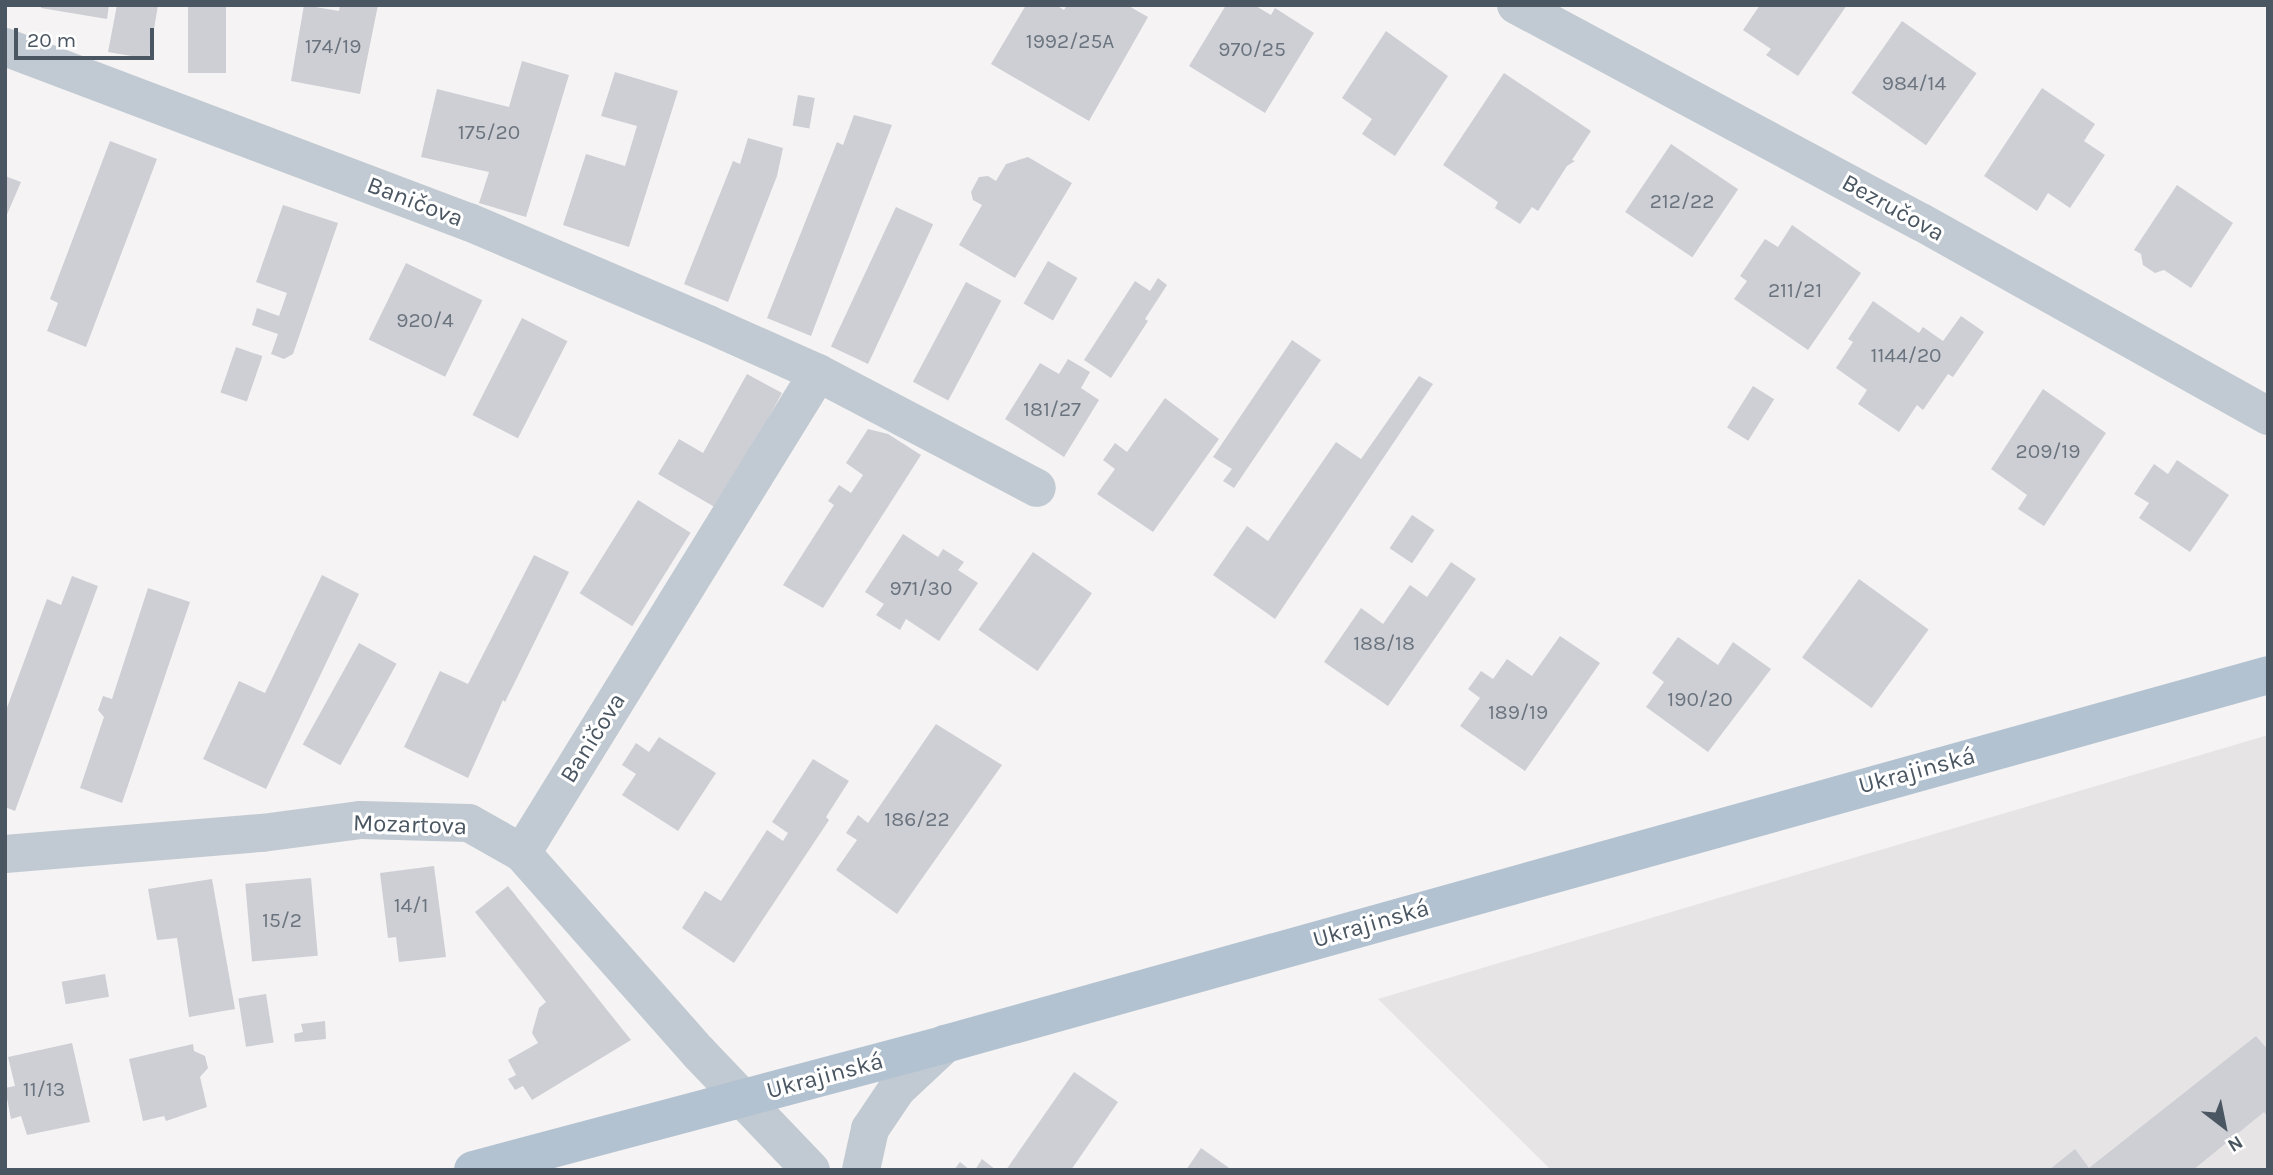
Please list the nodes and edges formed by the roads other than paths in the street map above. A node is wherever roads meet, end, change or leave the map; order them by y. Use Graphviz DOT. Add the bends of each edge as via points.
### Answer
graph roads {
  1 [pos="1516,5"];
  2 [pos="5,47"];
  3 [pos="818,373"];
  4 [pos="2268,416"];
  5 [pos="1037,488"];
  6 [pos="2268,675"];
  7 [pos="522,853"];
  8 [pos="5,854"];
  9 [pos="945,1044"];
  10 [pos="743,1098"];
  11 [pos="473,1170"];
  12 [pos="811,1170"];
  13 [pos="861,1170"];
  1 -- 4 [label="street, Bezručova" via="1921,222"];
  2 -- 3 [label="street, Baničova" via="470,222"];
  3 -- 5 [label="street, Baničova"];
  3 -- 7 [label="street, Baničova"];
  6 -- 9 [label="main road, Ukrajinská"];
  7 -- 8 [label="street, Mozartova" via="469,823 361,820"];
  7 -- 10 [label="street, Mozartova"];
  9 -- 10 [label="main road, Ukrajinská"];
  9 -- 13 [label="street" via="897,1089 870,1129"];
  10 -- 11 [label="main road, Ukrajinská"];
  10 -- 12 [label="street, Mozartova"];
}
